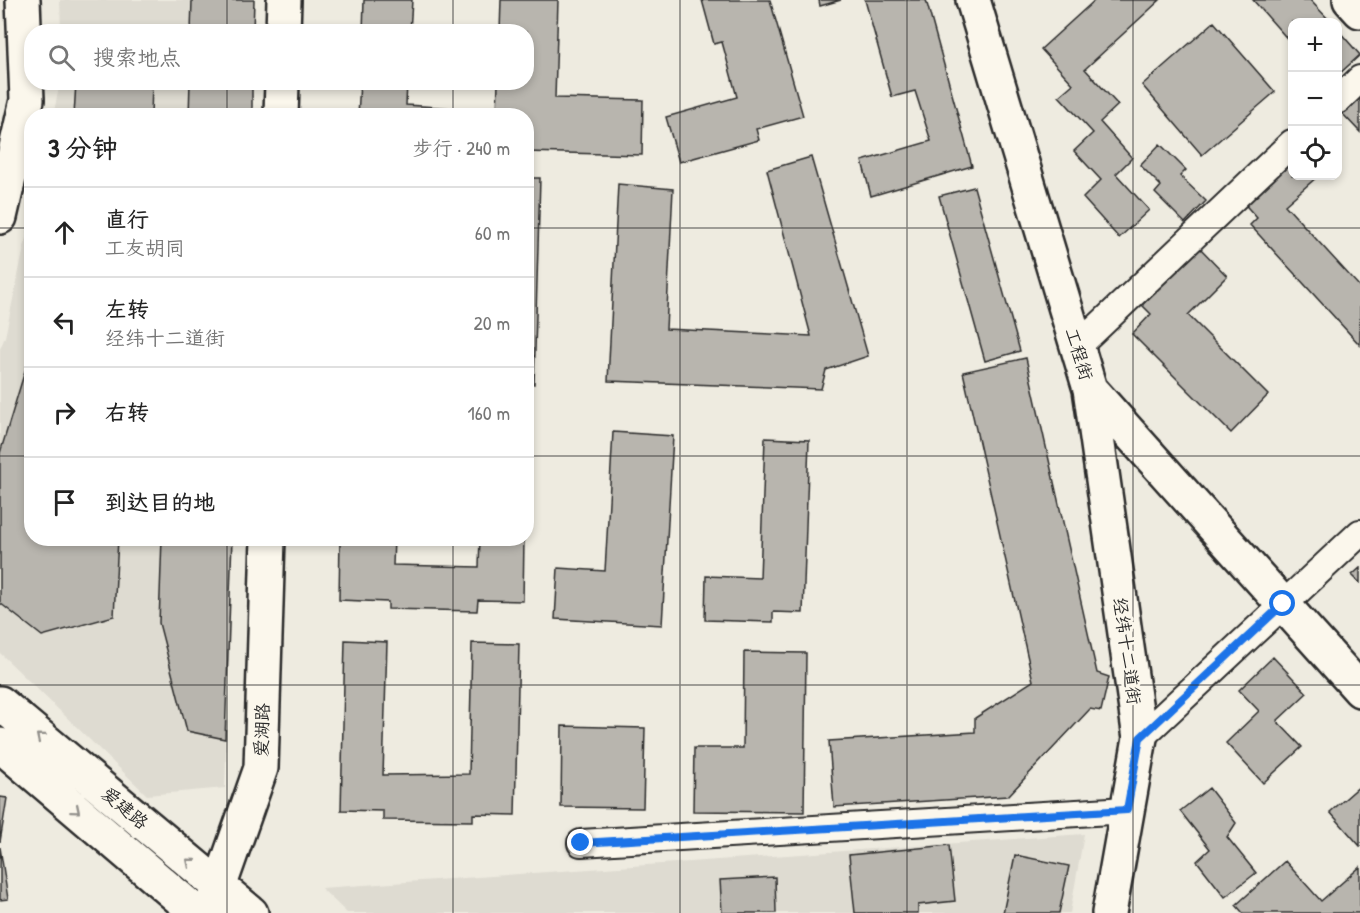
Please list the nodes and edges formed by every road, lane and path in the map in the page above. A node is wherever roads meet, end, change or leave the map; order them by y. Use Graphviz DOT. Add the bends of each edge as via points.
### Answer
graph roads {
  1 [pos="23,0"];
  2 [pos="284,0"];
  3 [pos="973,0"];
  4 [pos="1350,0"];
  5 [pos="1360,11"];
  6 [pos="284,24"];
  7 [pos="24,25"];
  8 [pos="1360,79"];
  9 [pos="27,90"];
  10 [pos="282,90"];
  11 [pos="1342,96"];
  12 [pos="25,108"];
  13 [pos="281,108"];
  14 [pos="24,113"];
  15 [pos="1288,148"];
  16 [pos="0,217"];
  17 [pos="1077,347"];
  18 [pos="1090,389"];
  19 [pos="1360,533"];
  20 [pos="268,546"];
  21 [pos="1283,604"];
  22 [pos="1360,690"];
  23 [pos="0,703"];
  24 [pos="1140,738"];
  25 [pos="0,745"];
  26 [pos="1127,810"];
  27 [pos="581,843"];
  28 [pos="201,907"];
  29 [pos="251,913"];
  30 [pos="1109,913"];
  1 -- 7 [label="main road"];
  2 -- 6 [label="main road"];
  3 -- 17 [label="main road, 工程街"];
  4 -- 5 [label="main road"];
  8 -- 11 [label="street"];
  9 -- 12 [label="main road"];
  10 -- 13 [label="main road"];
  14 -- 16 [label="main road"];
  15 -- 17 [label="street"];
  17 -- 18 [label="main road, 工程街"];
  18 -- 21 [label="main road, 工程街"];
  18 -- 24 [label="main road, 经纬十二道街"];
  19 -- 21 [label="street"];
  20 -- 28 [label="main road, 爱湖路" via="261,768"];
  21 -- 22 [label="main road, 工程街"];
  21 -- 24 [label="street"];
  28 -- 23 [label="main road, 爱建路, one-way"];
  24 -- 26 [label="main road, 经纬十二道街"];
  25 -- 28 [label="main road, 爱建路, one-way"];
  26 -- 27 [label="street"];
  26 -- 30 [label="main road, 经纬十二道街"];
  28 -- 29 [label="main road, 爱建路"];
}
